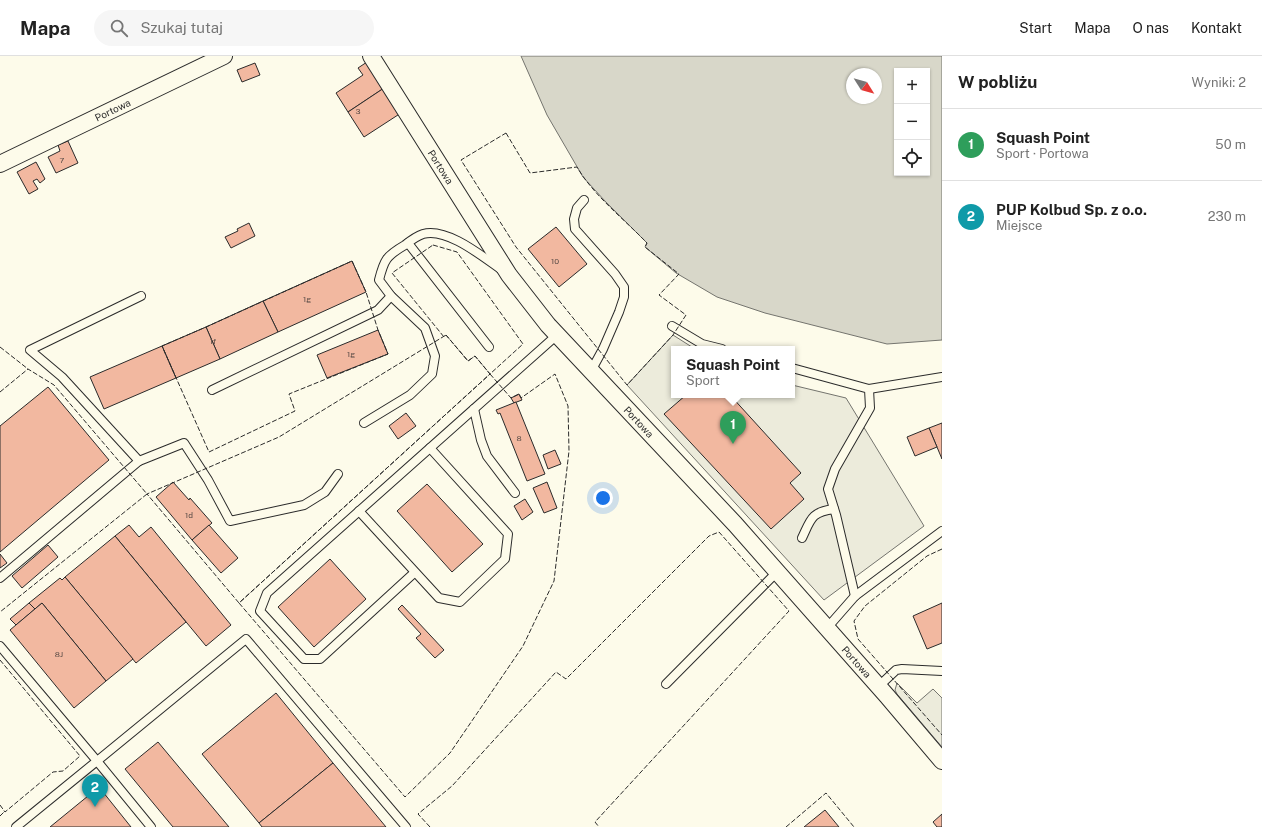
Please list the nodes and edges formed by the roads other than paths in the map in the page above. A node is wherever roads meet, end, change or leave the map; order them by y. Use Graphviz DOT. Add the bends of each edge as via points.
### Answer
graph roads {
  1 [pos="224,56"];
  2 [pos="371,56"];
  3 [pos="0,164"];
  4 [pos="584,200"];
  5 [pos="408,243"];
  6 [pos="509,276"];
  7 [pos="141,296"];
  8 [pos="391,296"];
  9 [pos="672,326"];
  10 [pos="557,335"];
  11 [pos="710,346"];
  12 [pos="489,347"];
  13 [pos="795,369"];
  14 [pos="592,371"];
  15 [pos="942,377"];
  16 [pos="869,389"];
  17 [pos="212,390"];
  18 [pos="474,409"];
  19 [pos="364,423"];
  20 [pos="430,448"];
  21 [pos="139,461"];
  22 [pos="338,474"];
  23 [pos="515,493"];
  24 [pos="834,509"];
  25 [pos="359,511"];
  26 [pos="942,531"];
  27 [pos="802,538"];
  28 [pos="777,572"];
  29 [pos="414,573"];
  30 [pos="0,578"];
  31 [pos="855,596"];
  32 [pos="827,628"];
  33 [pos="0,646"];
  34 [pos="942,671"];
  35 [pos="666,684"];
  36 [pos="879,686"];
  37 [pos="97,761"];
  38 [pos="942,761"];
  39 [pos="16,827"];
  40 [pos="151,827"];
  41 [pos="406,827"];
  1 -- 3 [label="street, Portowa"];
  2 -- 6 [label="street, Portowa"];
  4 -- 14 [label="lane" via="577,208 575,229 624,287 620,312"];
  5 -- 6 [label="lane" via="423,234 435,232 462,242"];
  5 -- 8 [label="lane" via="394,251 383,264 379,280"];
  5 -- 12 [label="lane"];
  6 -- 10 [label="street, Portowa"];
  7 -- 21 [label="lane" via="30,350 62,377"];
  8 -- 17 [label="lane" via="378,310"];
  8 -- 19 [label="lane" via="425,328 435,356 432,374 410,395"];
  9 -- 11 [label="lane"];
  10 -- 14 [label="street, Portowa"];
  10 -- 18 [label="lane"];
  13 -- 16 [label="lane"];
  14 -- 28 [label="street, Portowa"];
  15 -- 16 [label="lane"];
  16 -- 24 [label="lane" via="870,408 835,469 828,489"];
  18 -- 20 [label="lane"];
  18 -- 23 [label="lane" via="487,456"];
  20 -- 25 [label="lane"];
  20 -- 29 [label="lane" via="508,534 505,560 460,602 439,598"];
  21 -- 22 [label="lane" via="184,443 230,521 304,505 325,492"];
  21 -- 30 [label="lane"];
  24 -- 27 [label="lane" via="822,511 812,517"];
  24 -- 31 [label="lane"];
  25 -- 29 [label="lane"];
  25 -- 29 [label="lane" via="267,593 260,611 304,659 320,658"];
  26 -- 31 [label="lane"];
  28 -- 32 [label="street, Portowa"];
  28 -- 35 [label="lane"];
  31 -- 32 [label="lane"];
  32 -- 36 [label="street, Portowa"];
  33 -- 37 [label="lane"];
  34 -- 36 [label="lane" via="896,670"];
  36 -- 38 [label="street, Portowa"];
  37 -- 39 [label="lane"];
  37 -- 40 [label="lane"];
  37 -- 41 [label="lane" via="246,639"];
}
